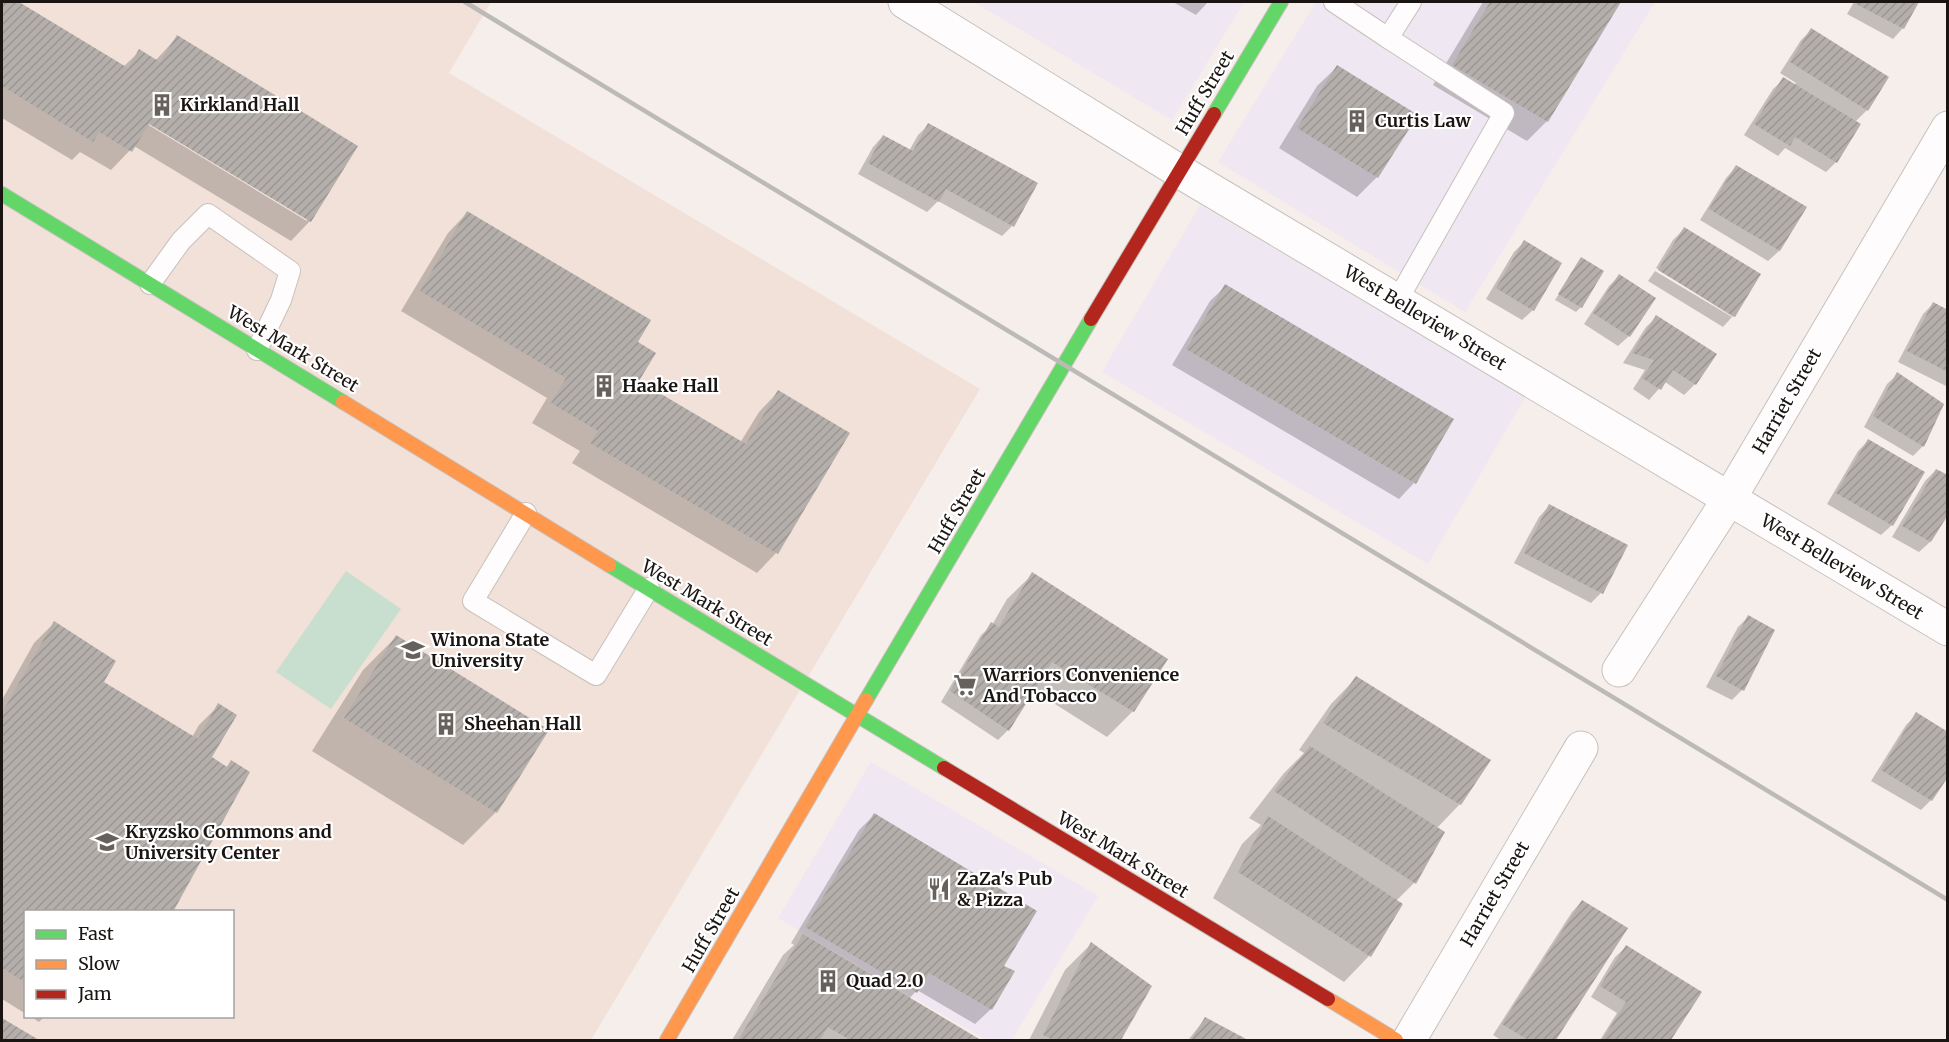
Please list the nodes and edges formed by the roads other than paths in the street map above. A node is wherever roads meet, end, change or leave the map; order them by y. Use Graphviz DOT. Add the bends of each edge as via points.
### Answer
graph roads {
  1 [pos="905,2"];
  2 [pos="1281,2"];
  3 [pos="1334,2"];
  4 [pos="1411,2"];
  5 [pos="1388,38"];
  6 [pos="1947,128"];
  7 [pos="1179,171"];
  8 [pos="2,194"];
  9 [pos="150,284"];
  10 [pos="1397,301"];
  11 [pos="257,350"];
  12 [pos="1729,499"];
  13 [pos="526,513"];
  14 [pos="649,588"];
  15 [pos="1947,629"];
  16 [pos="1619,670"];
  17 [pos="858,716"];
  18 [pos="1581,748"];
  19 [pos="667,1041"];
  20 [pos="1396,1041"];
  21 [pos="1409,1041"];
  1 -- 7 [label="street, West Belleview Street"];
  2 -- 7 [label="street, Huff Street"];
  3 -- 5 [label="lane"];
  4 -- 5 [label="lane"];
  5 -- 10 [label="lane" via="1504,113"];
  6 -- 12 [label="street, Harriet Street"];
  7 -- 10 [label="street, West Belleview Street"];
  7 -- 17 [label="street, Huff Street"];
  8 -- 9 [label="street, West Mark Street"];
  9 -- 11 [label="street, West Mark Street"];
  9 -- 11 [label="lane" via="208,214 290,271"];
  10 -- 12 [label="street, West Belleview Street"];
  11 -- 13 [label="street, West Mark Street"];
  12 -- 15 [label="street, West Belleview Street"];
  12 -- 16 [label="street, Harriet Street"];
  13 -- 14 [label="street, West Mark Street"];
  13 -- 14 [label="lane" via="473,601 596,675"];
  14 -- 17 [label="street, West Mark Street"];
  17 -- 19 [label="street, Huff Street"];
  17 -- 20 [label="street, West Mark Street"];
  18 -- 21 [label="street, Harriet Street"];
}
